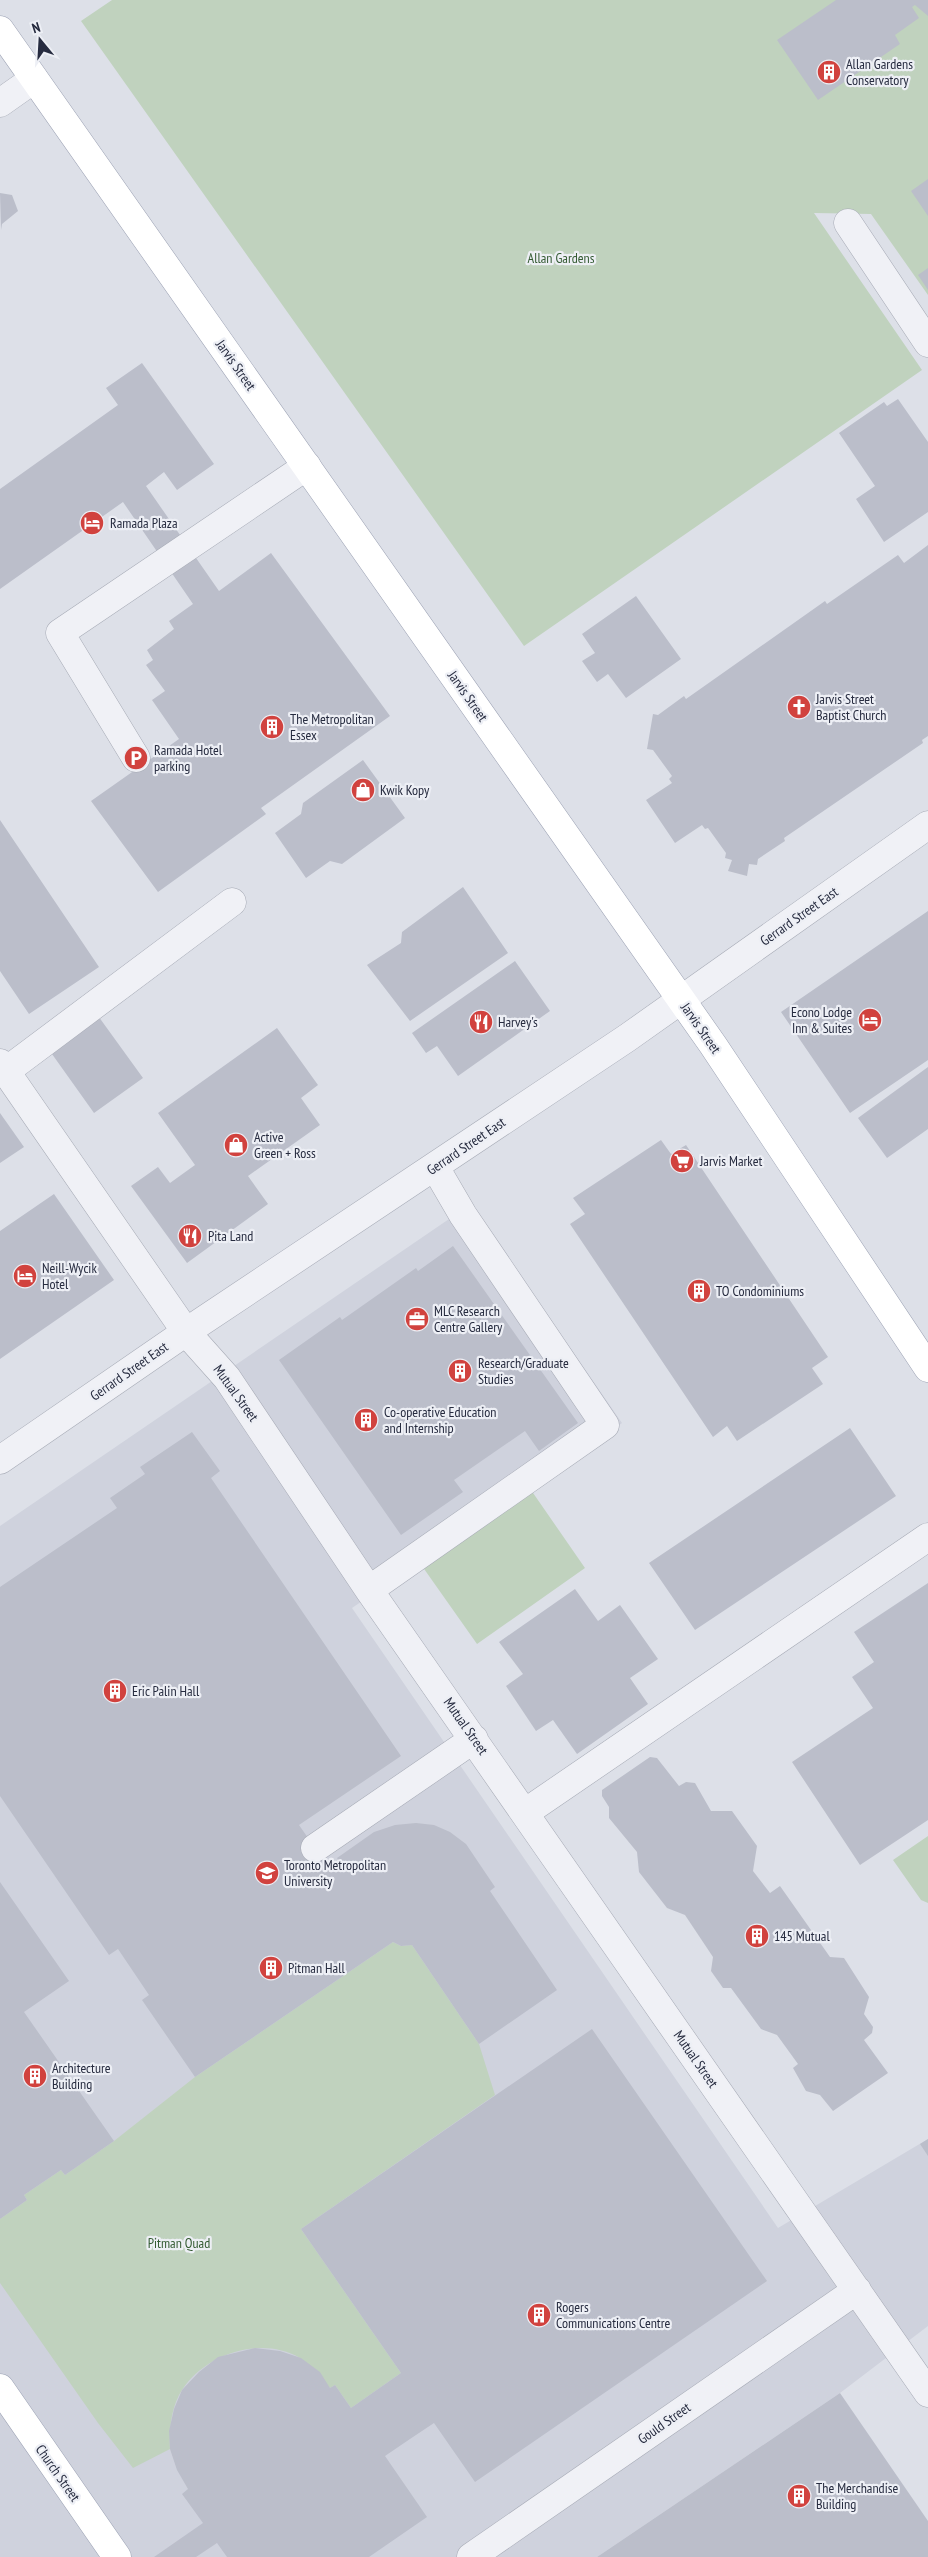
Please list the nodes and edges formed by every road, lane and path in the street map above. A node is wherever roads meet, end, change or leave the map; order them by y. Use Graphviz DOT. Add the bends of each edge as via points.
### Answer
graph roads {
  1 [pos="0,30"];
  2 [pos="34,79"];
  3 [pos="0,103"];
  4 [pos="848,223"];
  5 [pos="928,343"];
  6 [pos="307,466"];
  7 [pos="136,758"];
  8 [pos="928,825"];
  9 [pos="232,902"];
  10 [pos="681,1000"];
  11 [pos="3,1067"];
  12 [pos="435,1167"];
  13 [pos="186,1332"];
  14 [pos="928,1368"];
  15 [pos="0,1460"];
  16 [pos="928,1537"];
  17 [pos="369,1590"];
  18 [pos="474,1739"];
  19 [pos="526,1812"];
  20 [pos="315,1848"];
  21 [pos="857,2290"];
  22 [pos="0,2388"];
  23 [pos="928,2393"];
  24 [pos="482,2554"];
  25 [pos="116,2557"];
  1 -- 2 [label="main road, Jarvis Street"];
  2 -- 3 [label="street"];
  2 -- 6 [label="main road, Jarvis Street"];
  4 -- 5 [label="street"];
  6 -- 7 [label="street" via="60,633"];
  6 -- 10 [label="main road, Jarvis Street"];
  8 -- 10 [label="street, Gerrard Street East"];
  9 -- 11 [label="street"];
  10 -- 12 [label="street, Gerrard Street East"];
  10 -- 14 [label="main road, Jarvis Street"];
  11 -- 13 [label="street, Mutual Street"];
  12 -- 13 [label="street, Gerrard Street East"];
  12 -- 17 [label="street" via="463,1215 605,1425"];
  13 -- 15 [label="street, Gerrard Street East"];
  13 -- 17 [label="street, Mutual Street" via="227,1378"];
  16 -- 19 [label="street"];
  17 -- 18 [label="street, Mutual Street"];
  18 -- 19 [label="street, Mutual Street"];
  18 -- 20 [label="street"];
  19 -- 21 [label="street, Mutual Street"];
  21 -- 23 [label="street, Mutual Street"];
  21 -- 24 [label="street, Gould Street"];
  22 -- 25 [label="main road, Church Street"];
}
